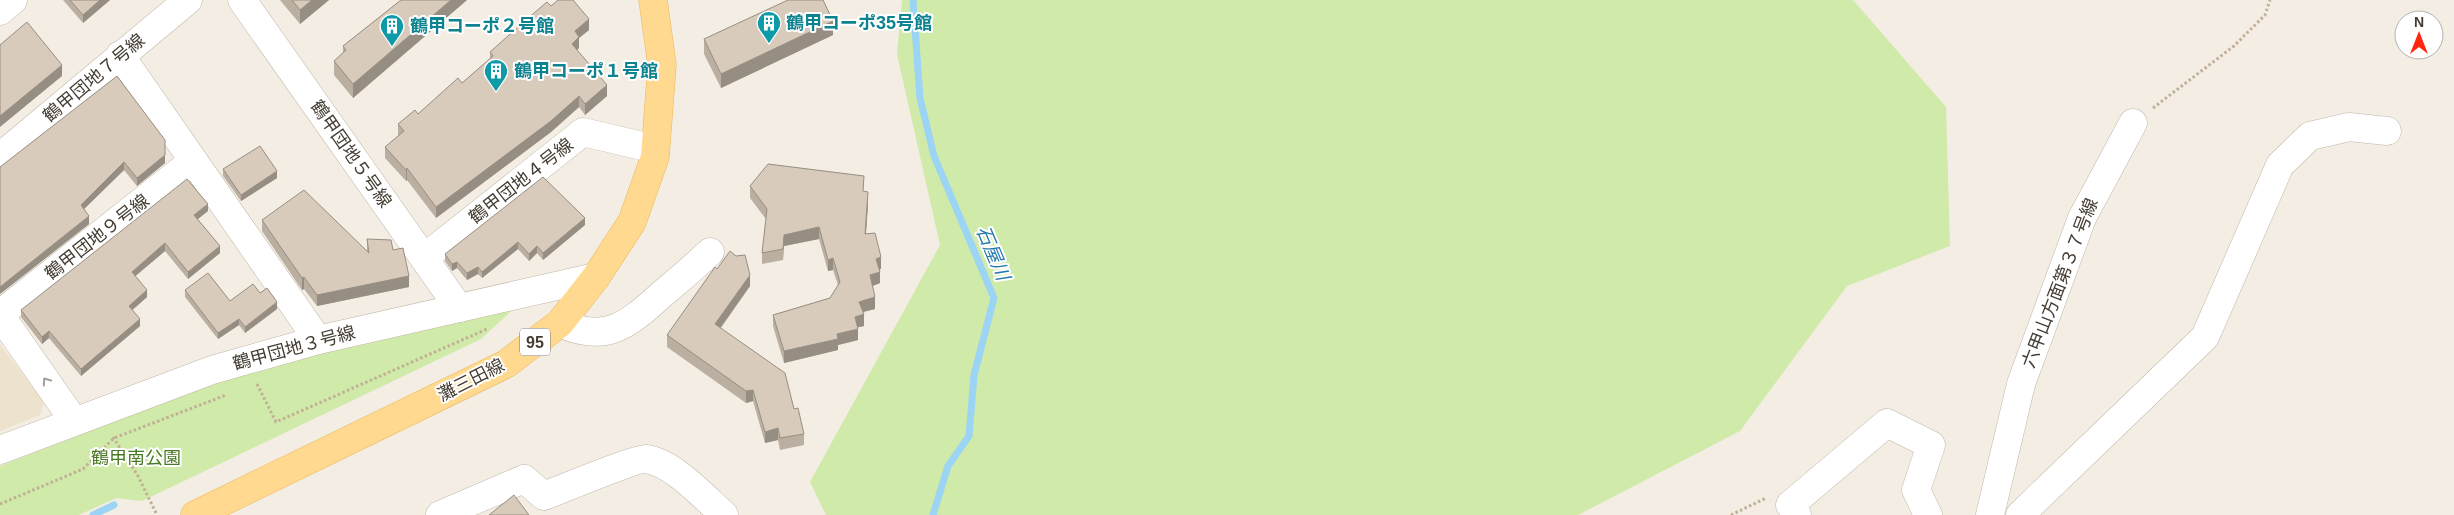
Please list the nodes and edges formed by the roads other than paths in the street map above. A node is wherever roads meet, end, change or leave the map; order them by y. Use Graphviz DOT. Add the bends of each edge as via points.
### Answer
graph roads {
  1 [pos="13,0"];
  2 [pos="188,0"];
  3 [pos="242,0"];
  4 [pos="653,0"];
  5 [pos="0,11"];
  6 [pos="120,56"];
  7 [pos="2132,123"];
  8 [pos="2387,131"];
  9 [pos="655,149"];
  10 [pos="0,157"];
  11 [pos="193,161"];
  12 [pos="710,252"];
  13 [pos="424,258"];
  14 [pos="596,277"];
  15 [pos="459,308"];
  16 [pos="0,314"];
  17 [pos="560,323"];
  18 [pos="318,340"];
  19 [pos="74,421"];
  20 [pos="0,450"];
  21 [pos="2023,514"];
  22 [pos="196,515"];
  23 [pos="440,515"];
  24 [pos="724,515"];
  25 [pos="1797,515"];
  26 [pos="1928,515"];
  27 [pos="1990,515"];
  1 -- 5 [label="street"];
  2 -- 6 [label="street, 鶴甲団地７号線"];
  3 -- 13 [label="street, 鶴甲団地５号線"];
  4 -- 9 [label="main road, 灘三田線 / 95" via="662,65"];
  6 -- 10 [label="street, 鶴甲団地７号線"];
  6 -- 11 [label="street"];
  7 -- 27 [label="street, 六甲山方面第３７号線" via="2082,218 2021,384"];
  8 -- 21 [label="street" via="2348,127 2310,136 2280,165 2205,337"];
  9 -- 13 [label="street, 鶴甲団地４号線" via="583,132"];
  9 -- 14 [label="main road, 灘三田線 / 95" via="632,222"];
  11 -- 16 [label="street, 鶴甲団地９号線"];
  11 -- 18 [label="street"];
  12 -- 17 [label="street" via="632,321 614,330 576,331"];
  13 -- 15 [label="street, 鶴甲団地５号線"];
  14 -- 15 [label="street, 鶴甲団地３号線"];
  14 -- 17 [label="main road, 灘三田線 / 95"];
  15 -- 18 [label="street, 鶴甲団地３号線"];
  19 -- 16 [label="street, one-way"];
  17 -- 22 [label="main road, 灘三田線 / 95" via="506,364"];
  18 -- 19 [label="street, 鶴甲団地３号線" via="212,370"];
  19 -- 20 [label="street, 鶴甲団地３号線"];
  23 -- 24 [label="street" via="524,478 544,496 645,459 666,466"];
  25 -- 26 [label="street" via="1790,505 1887,423 1931,445 1916,490"];
}
